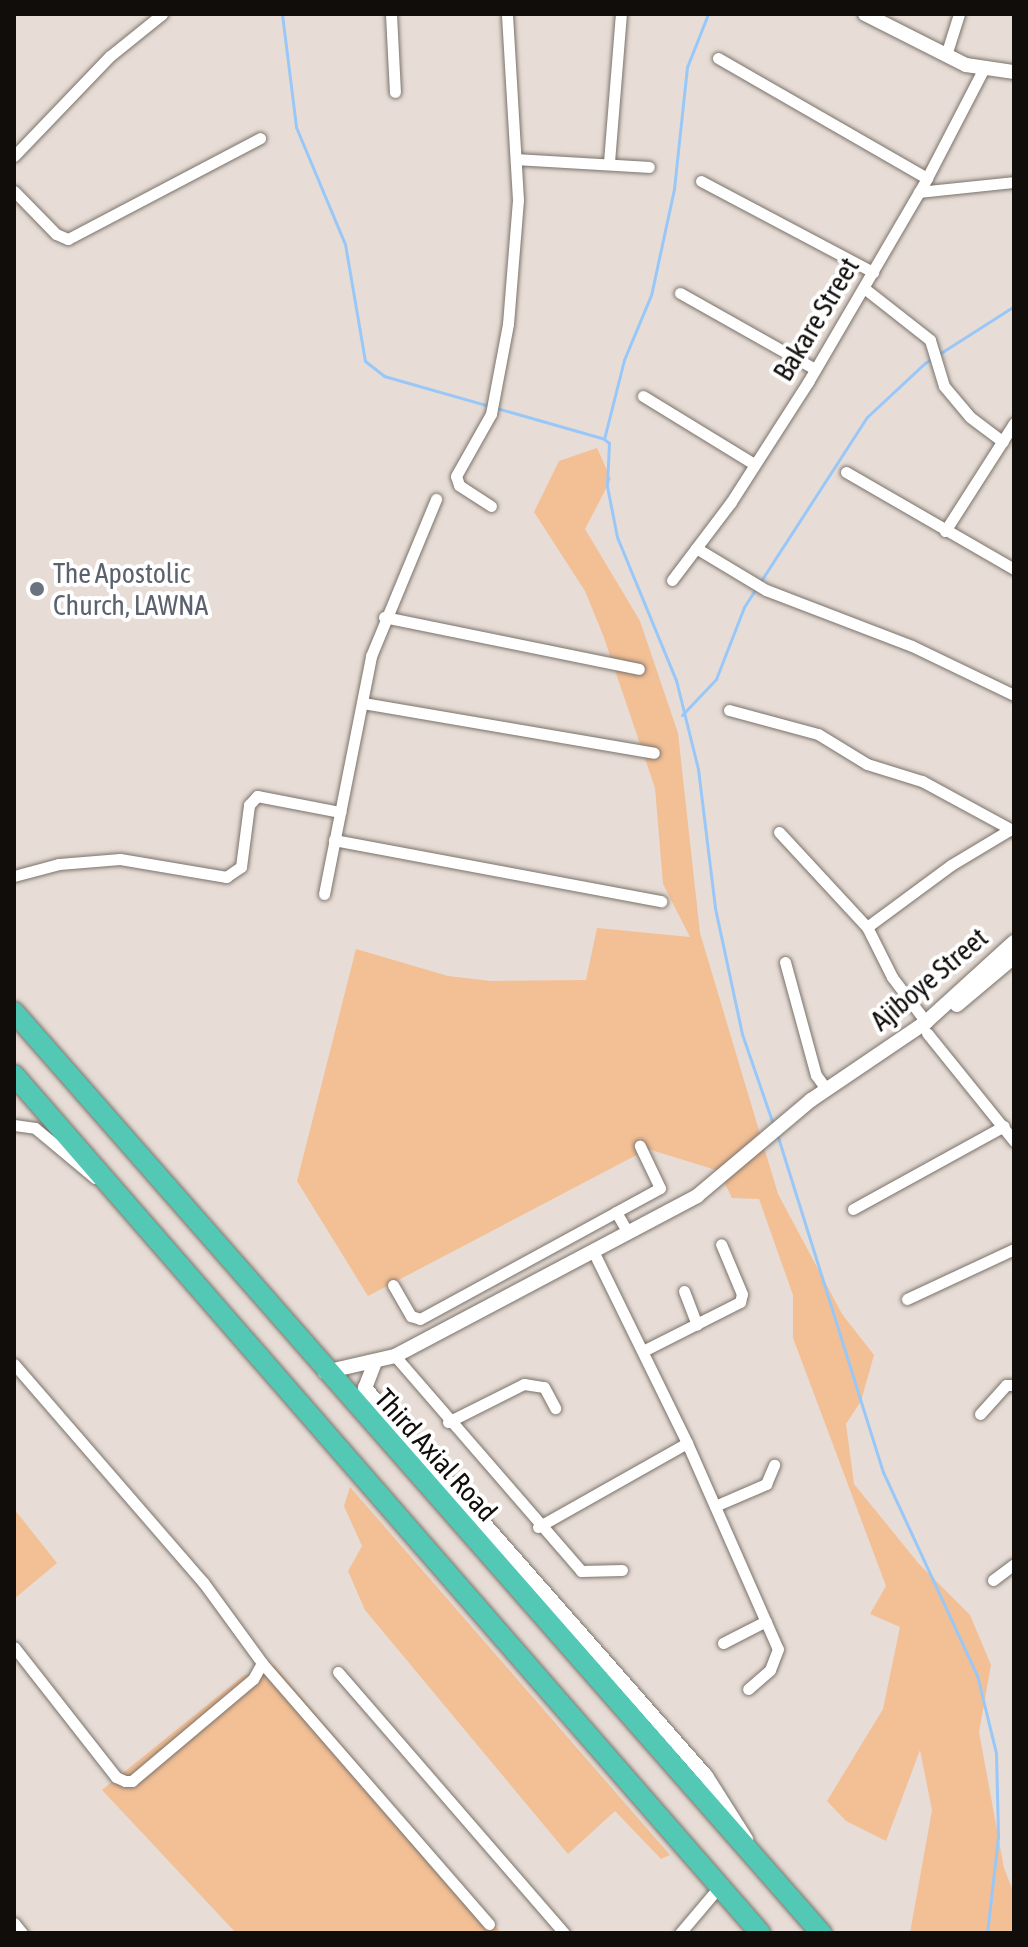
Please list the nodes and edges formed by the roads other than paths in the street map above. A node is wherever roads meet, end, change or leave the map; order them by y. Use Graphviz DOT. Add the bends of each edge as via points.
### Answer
graph roads {
  1 [pos="162,14"];
  2 [pos="391,14"];
  3 [pos="507,14"];
  4 [pos="621,14"];
  5 [pos="865,14"];
  6 [pos="959,14"];
  7 [pos="946,55"];
  8 [pos="718,58"];
  9 [pos="982,72"];
  10 [pos="1014,72"];
  11 [pos="395,92"];
  12 [pos="260,138"];
  13 [pos="14,156"];
  14 [pos="516,159"];
  15 [pos="609,162"];
  16 [pos="649,167"];
  17 [pos="927,178"];
  18 [pos="701,181"];
  19 [pos="1014,182"];
  20 [pos="14,191"];
  21 [pos="919,192"];
  22 [pos="873,272"];
  23 [pos="864,288"];
  24 [pos="680,293"];
  25 [pos="815,369"];
  26 [pos="643,396"];
  27 [pos="1014,423"];
  28 [pos="1003,442"];
  29 [pos="754,464"];
  30 [pos="846,472"];
  31 [pos="436,499"];
  32 [pos="491,506"];
  33 [pos="945,531"];
  34 [pos="696,548"];
  35 [pos="1014,569"];
  36 [pos="672,580"];
  37 [pos="384,617"];
  38 [pos="639,669"];
  39 [pos="1014,695"];
  40 [pos="363,703"];
  41 [pos="729,710"];
  42 [pos="654,753"];
  43 [pos="340,812"];
  44 [pos="1013,830"];
  45 [pos="779,832"];
  46 [pos="334,840"];
  47 [pos="14,876"];
  48 [pos="324,894"];
  49 [pos="661,901"];
  50 [pos="867,927"];
  51 [pos="1012,950"];
  52 [pos="785,962"];
  53 [pos="14,1012"];
  54 [pos="927,1027"];
  55 [pos="14,1075"];
  56 [pos="828,1088"];
  57 [pos="14,1125"];
  58 [pos="1004,1126"];
  59 [pos="1014,1141"];
  60 [pos="640,1146"];
  61 [pos="110,1187"];
  62 [pos="853,1209"];
  63 [pos="616,1212"];
  64 [pos="628,1233"];
  65 [pos="721,1244"];
  66 [pos="1014,1249"];
  67 [pos="594,1253"];
  68 [pos="393,1285"];
  69 [pos="684,1291"];
  70 [pos="907,1299"];
  71 [pos="697,1325"];
  72 [pos="643,1351"];
  73 [pos="395,1356"];
  74 [pos="375,1362"];
  75 [pos="14,1364"];
  76 [pos="325,1372"];
  77 [pos="1014,1385"];
  78 [pos="555,1408"];
  79 [pos="980,1414"];
  80 [pos="448,1422"];
  81 [pos="687,1443"];
  82 [pos="774,1465"];
  83 [pos="715,1506"];
  84 [pos="538,1527"];
  85 [pos="1014,1564"];
  86 [pos="622,1570"];
  87 [pos="993,1580"];
  88 [pos="766,1621"];
  89 [pos="723,1643"];
  90 [pos="14,1647"];
  91 [pos="262,1663"];
  92 [pos="338,1672"];
  93 [pos="748,1689"];
  94 [pos="759,1862"];
  95 [pos="719,1887"];
  96 [pos="14,1923"];
  97 [pos="489,1924"];
  98 [pos="22,1933"];
  99 [pos="564,1933"];
  100 [pos="680,1933"];
  101 [pos="760,1933"];
  102 [pos="821,1933"];
  1 -- 13 [label="street" via="110,56"];
  2 -- 11 [label="street"];
  3 -- 14 [label="street"];
  4 -- 15 [label="street"];
  5 -- 7 [label="street"];
  6 -- 7 [label="street"];
  7 -- 9 [label="street"];
  8 -- 17 [label="street"];
  9 -- 10 [label="street"];
  9 -- 17 [label="street, Bakare Street"];
  12 -- 20 [label="street" via="68,239 56,234"];
  14 -- 15 [label="street"];
  14 -- 32 [label="street" via="509,308 493,409 456,476 459,485"];
  15 -- 16 [label="street"];
  17 -- 21 [label="street, Bakare Street"];
  18 -- 22 [label="street"];
  19 -- 21 [label="street"];
  21 -- 22 [label="street, Bakare Street"];
  22 -- 23 [label="street, Bakare Street"];
  23 -- 25 [label="street, Bakare Street"];
  23 -- 28 [label="street" via="930,340 935,362 960,406"];
  24 -- 25 [label="street"];
  25 -- 29 [label="street, Bakare Street"];
  26 -- 29 [label="street"];
  27 -- 28 [label="street"];
  28 -- 33 [label="street"];
  29 -- 34 [label="street, Bakare Street"];
  30 -- 33 [label="street"];
  31 -- 37 [label="street"];
  33 -- 35 [label="street"];
  34 -- 36 [label="street, Bakare Street"];
  34 -- 39 [label="street" via="766,590 912,646"];
  37 -- 38 [label="street"];
  37 -- 40 [label="street"];
  40 -- 42 [label="street"];
  40 -- 43 [label="street"];
  41 -- 44 [label="street" via="818,734 867,764 922,781"];
  43 -- 46 [label="street"];
  43 -- 47 [label="street" via="257,796 249,805 241,867 226,877 120,859 59,864"];
  44 -- 50 [label="street" via="951,865"];
  45 -- 50 [label="street"];
  46 -- 48 [label="street"];
  46 -- 49 [label="street"];
  50 -- 54 [label="street" via="892,977"];
  51 -- 54 [label="street, Ajiboye Street"];
  52 -- 56 [label="street" via="816,1075"];
  53 -- 76 [label="highway, Third Axial Road"];
  54 -- 56 [label="street, Ajiboye Street"];
  54 -- 58 [label="street"];
  55 -- 61 [label="highway"];
  56 -- 64 [label="street, Ajiboye Street" via="697,1196"];
  57 -- 61 [label="street" via="35,1128"];
  58 -- 59 [label="street"];
  58 -- 62 [label="street"];
  60 -- 63 [label="street" via="660,1188"];
  61 -- 95 [label="highway"];
  63 -- 64 [label="street"];
  63 -- 68 [label="street" via="420,1319 411,1316"];
  64 -- 67 [label="street, Ajiboye Street"];
  65 -- 71 [label="street" via="742,1294 740,1302"];
  66 -- 70 [label="street"];
  67 -- 72 [label="street"];
  67 -- 73 [label="street, Ajiboye Street"];
  69 -- 71 [label="street"];
  71 -- 72 [label="street"];
  72 -- 81 [label="street"];
  73 -- 74 [label="street, Ajiboye Street"];
  73 -- 80 [label="street"];
  74 -- 76 [label="street, Ajiboye Street"];
  74 -- 94 [label="street" via="365,1388 706,1776"];
  75 -- 91 [label="street" via="203,1582"];
  76 -- 94 [label="highway, Third Axial Road"];
  77 -- 79 [label="street" via="1006,1385"];
  78 -- 80 [label="street" via="544,1387 524,1384"];
  80 -- 84 [label="street"];
  81 -- 83 [label="street"];
  81 -- 84 [label="street"];
  82 -- 83 [label="street" via="766,1484"];
  83 -- 88 [label="street"];
  84 -- 86 [label="street" via="581,1571"];
  85 -- 87 [label="street"];
  88 -- 89 [label="street"];
  88 -- 93 [label="street" via="777,1660"];
  90 -- 91 [label="street" via="116,1777 125,1781 132,1781 253,1679"];
  91 -- 97 [label="street"];
  92 -- 99 [label="street"];
  94 -- 102 [label="highway, Third Axial Road"];
  95 -- 100 [label="street"];
  95 -- 101 [label="highway"];
  96 -- 98 [label="street"];
}
